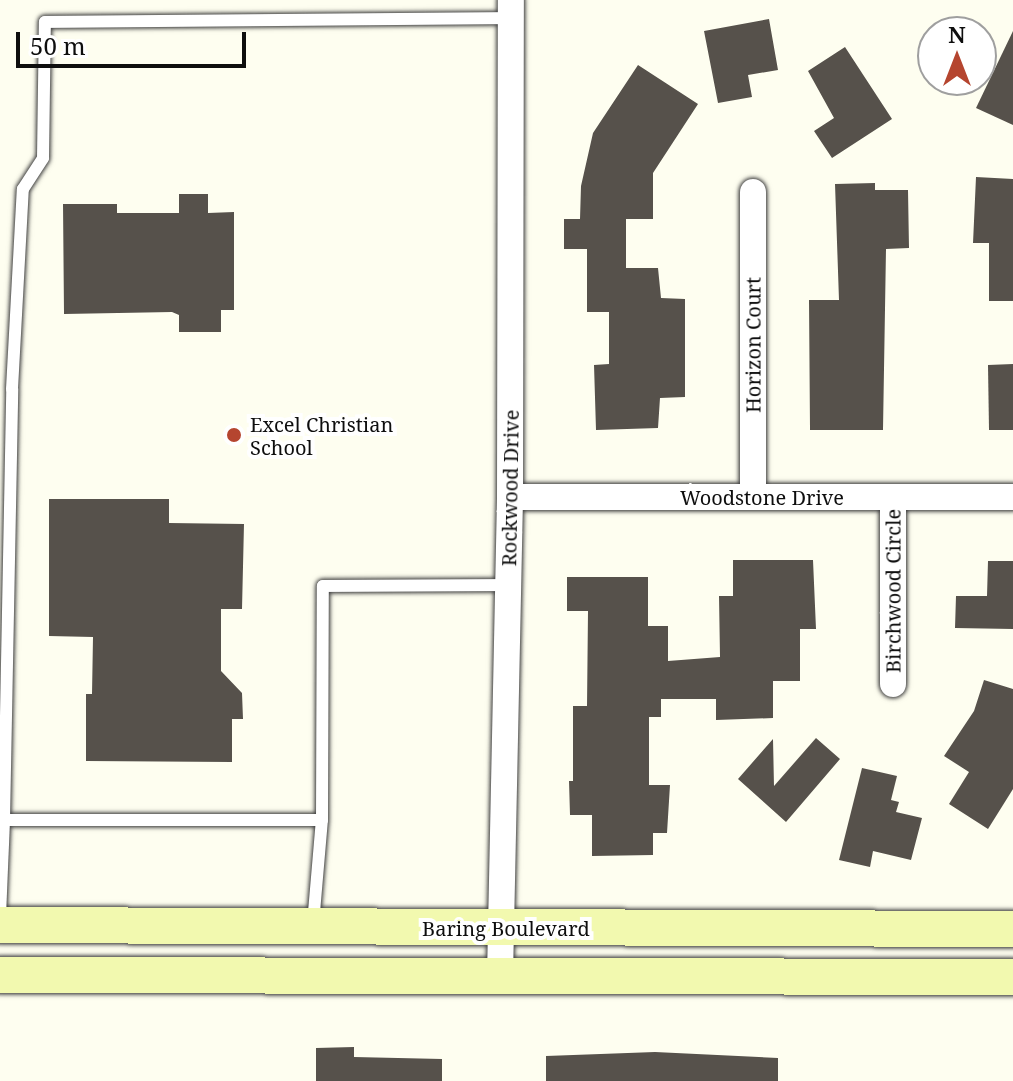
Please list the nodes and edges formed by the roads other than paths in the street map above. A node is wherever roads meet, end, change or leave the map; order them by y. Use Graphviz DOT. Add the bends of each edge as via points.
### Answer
graph roads {
  1 [pos="511,9"];
  2 [pos="753,192"];
  3 [pos="510,497"];
  4 [pos="753,497"];
  5 [pos="893,497"];
  6 [pos="1013,497"];
  7 [pos="508,585"];
  8 [pos="893,684"];
  9 [pos="4,820"];
  10 [pos="322,820"];
  11 [pos="0,916"];
  12 [pos="0,925"];
  13 [pos="313,927"];
  14 [pos="501,928"];
  15 [pos="1013,929"];
  16 [pos="0,975"];
  17 [pos="500,976"];
  18 [pos="1013,977"];
  1 -- 3 [label="street, Rockwood Drive"];
  1 -- 9 [label="lane" via="45,22 43,158 23,189 12,389"];
  2 -- 4 [label="street, Horizon Court"];
  3 -- 4 [label="street, Woodstone Drive"];
  3 -- 7 [label="street, Rockwood Drive"];
  4 -- 5 [label="street, Woodstone Drive"];
  5 -- 6 [label="street, Woodstone Drive"];
  5 -- 8 [label="street, Birchwood Circle"];
  7 -- 10 [label="lane" via="323,586"];
  7 -- 14 [label="street, Rockwood Drive"];
  9 -- 10 [label="lane"];
  9 -- 11 [label="lane"];
  10 -- 13 [label="lane"];
  12 -- 13 [label="main road, Baring Boulevard"];
  13 -- 14 [label="main road, Baring Boulevard"];
  14 -- 15 [label="main road, Baring Boulevard"];
  14 -- 17 [label="street, Rockwood Drive"];
  16 -- 17 [label="main road"];
  17 -- 18 [label="main road"];
}
